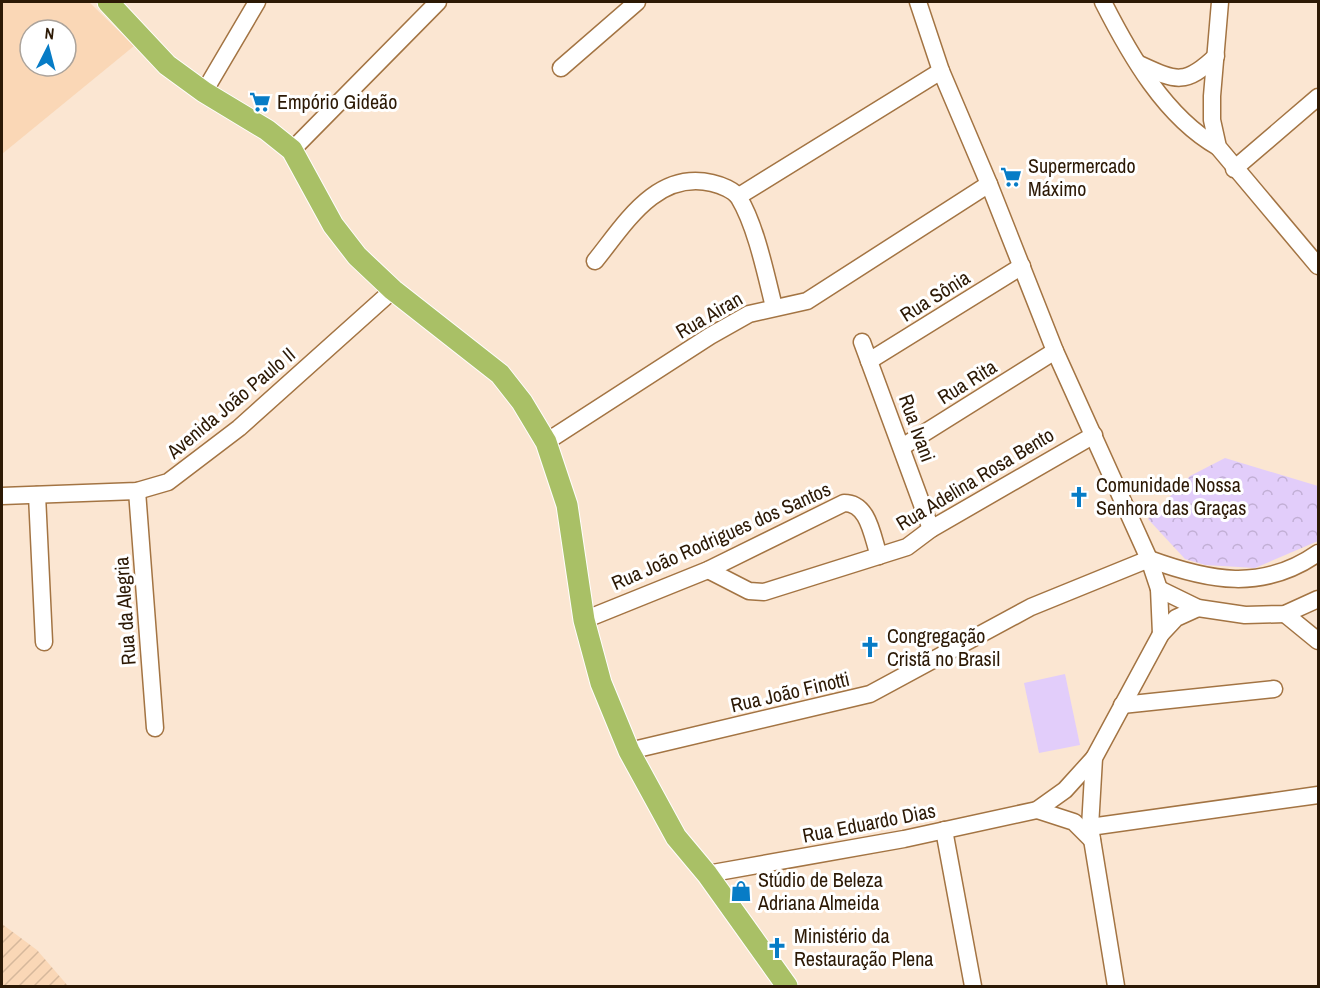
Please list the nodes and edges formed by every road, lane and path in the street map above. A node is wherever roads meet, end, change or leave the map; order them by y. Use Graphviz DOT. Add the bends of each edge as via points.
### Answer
graph roads {
  1 [pos="108,2"];
  2 [pos="257,2"];
  3 [pos="438,2"];
  4 [pos="637,2"];
  5 [pos="918,2"];
  6 [pos="1103,2"];
  7 [pos="1220,2"];
  8 [pos="1216,56"];
  9 [pos="1138,64"];
  10 [pos="561,68"];
  11 [pos="941,71"];
  12 [pos="204,92"];
  13 [pos="1318,97"];
  14 [pos="1218,147"];
  15 [pos="292,150"];
  16 [pos="1234,169"];
  17 [pos="989,184"];
  18 [pos="739,196"];
  19 [pos="595,261"];
  20 [pos="1022,266"];
  21 [pos="1318,266"];
  22 [pos="393,291"];
  23 [pos="774,307"];
  24 [pos="862,342"];
  25 [pos="1055,351"];
  26 [pos="869,362"];
  27 [pos="1094,435"];
  28 [pos="546,442"];
  29 [pos="902,447"];
  30 [pos="137,491"];
  31 [pos="38,495"];
  32 [pos="2,496"];
  33 [pos="931,529"];
  34 [pos="1318,553"];
  35 [pos="879,556"];
  36 [pos="1149,559"];
  37 [pos="708,570"];
  38 [pos="1159,589"];
  39 [pos="1318,599"];
  40 [pos="1198,608"];
  41 [pos="1285,614"];
  42 [pos="584,620"];
  43 [pos="1161,634"];
  44 [pos="1318,641"];
  45 [pos="44,642"];
  46 [pos="1274,689"];
  47 [pos="1122,705"];
  48 [pos="155,728"];
  49 [pos="629,752"];
  50 [pos="1094,758"];
  51 [pos="1318,795"];
  52 [pos="1037,810"];
  53 [pos="944,830"];
  54 [pos="1091,833"];
  55 [pos="707,874"];
  56 [pos="787,987"];
  57 [pos="973,987"];
  58 [pos="1116,987"];
  1 -- 12 [label="main road" via="167,65"];
  2 -- 12 [label="street"];
  3 -- 15 [label="street"];
  4 -- 10 [label="street"];
  5 -- 11 [label="street"];
  6 -- 9 [label="street"];
  7 -- 8 [label="street"];
  8 -- 9 [label="street" via="1199,72 1182,78 1170,78"];
  8 -- 14 [label="street" via="1212,120"];
  9 -- 14 [label="street" via="1186,123"];
  11 -- 17 [label="street"];
  11 -- 18 [label="street"];
  12 -- 15 [label="main road" via="242,113"];
  13 -- 16 [label="street"];
  14 -- 16 [label="street"];
  15 -- 22 [label="main road" via="333,225 357,256"];
  16 -- 21 [label="street"];
  17 -- 20 [label="street"];
  17 -- 23 [label="street, Rua Airan" via="807,301"];
  18 -- 19 [label="street" via="718,184 700,180 663,189 644,201"];
  18 -- 23 [label="street"];
  20 -- 25 [label="street"];
  20 -- 26 [label="street, Rua Sônia"];
  22 -- 28 [label="main road" via="501,374"];
  22 -- 30 [label="street, Avenida João Paulo II" via="190,467 168,482"];
  23 -- 28 [label="street, Rua Airan" via="749,314 710,336"];
  24 -- 26 [label="street, Rua Ivani"];
  25 -- 27 [label="street"];
  25 -- 29 [label="street, Rua Rita"];
  26 -- 29 [label="street, Rua Ivani"];
  27 -- 33 [label="street, Rua Adelina Rosa Bento"];
  27 -- 36 [label="street"];
  28 -- 42 [label="main road" via="571,502"];
  29 -- 33 [label="street, Rua Ivani"];
  30 -- 31 [label="street, Avenida João Paulo II"];
  30 -- 48 [label="street, Rua da Alegria"];
  31 -- 32 [label="street, Avenida João Paulo II"];
  31 -- 45 [label="street"];
  33 -- 35 [label="street, Rua Adelina Rosa Bento" via="907,546"];
  34 -- 36 [label="street" via="1303,563 1243,580 1213,579"];
  35 -- 37 [label="street, Rua Adelina Rosa Bento" via="764,592 749,591"];
  35 -- 37 [label="street, Rua João Rodrigues dos Santos" via="864,512 853,503 844,503"];
  36 -- 38 [label="street"];
  36 -- 49 [label="street, Rua João Finotti" via="1031,607 870,694"];
  37 -- 42 [label="street, Rua João Rodrigues dos Santos"];
  38 -- 40 [label="street"];
  38 -- 43 [label="street"];
  39 -- 41 [label="street"];
  40 -- 41 [label="street" via="1245,615"];
  40 -- 43 [label="street" via="1176,618"];
  41 -- 44 [label="street"];
  42 -- 49 [label="main road" via="601,683"];
  43 -- 47 [label="street"];
  46 -- 47 [label="street"];
  47 -- 50 [label="street"];
  49 -- 55 [label="main road" via="676,837"];
  50 -- 52 [label="street, Rua Eduardo Dias" via="1065,790"];
  50 -- 54 [label="street"];
  51 -- 54 [label="street"];
  52 -- 53 [label="street, Rua Eduardo Dias"];
  52 -- 54 [label="street, Rua Eduardo Dias" via="1065,817"];
  53 -- 55 [label="street, Rua Eduardo Dias"];
  53 -- 57 [label="street"];
  54 -- 58 [label="street"];
  55 -- 56 [label="main road"];
}
